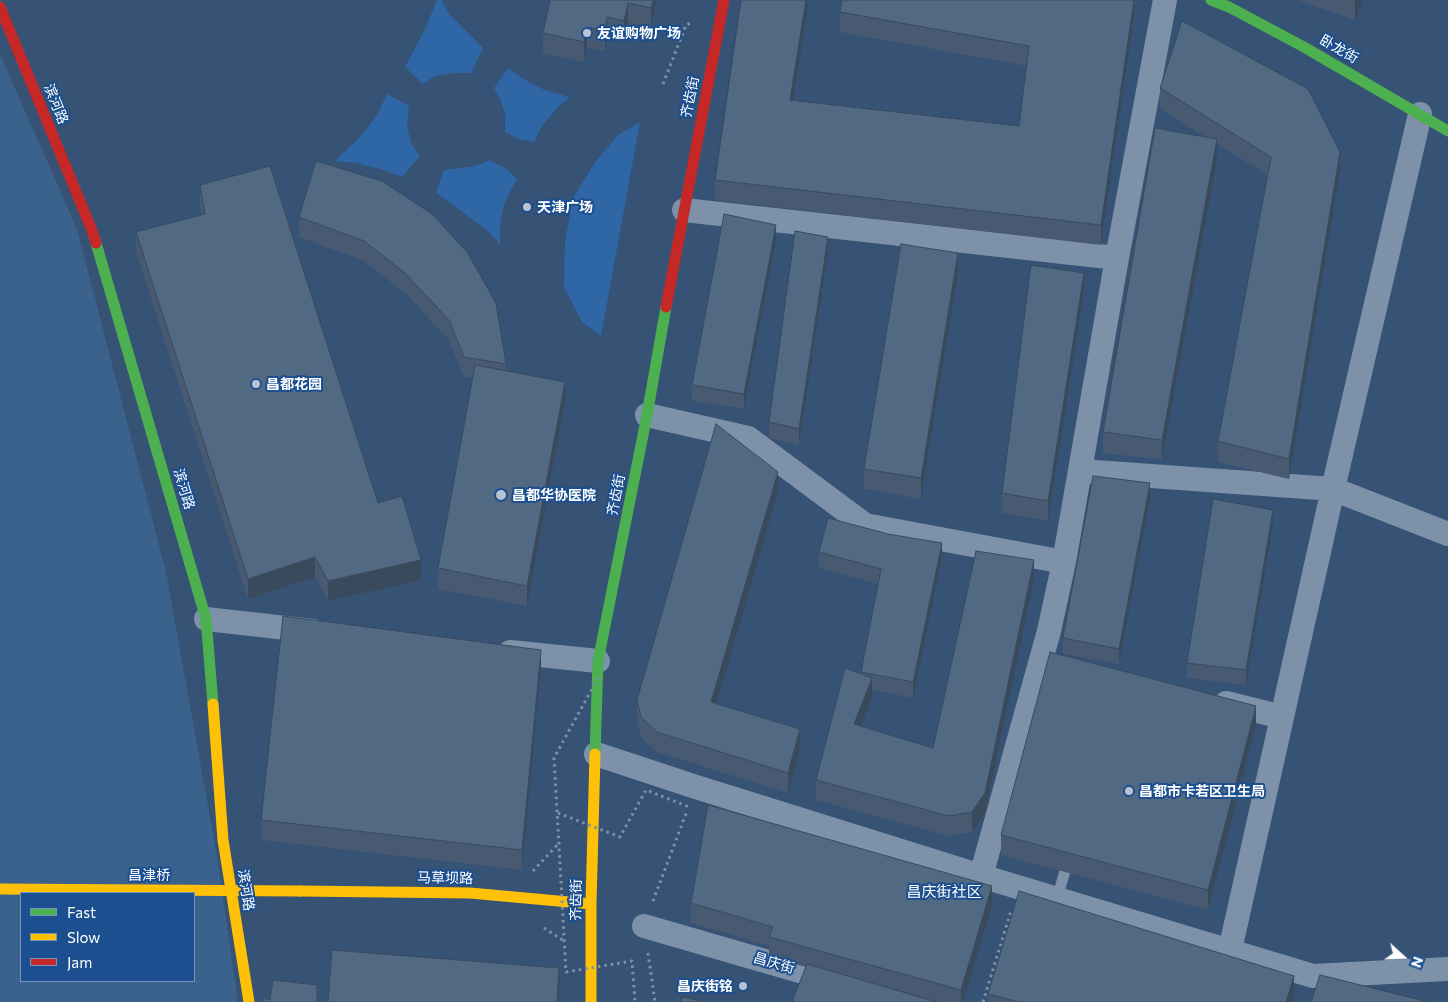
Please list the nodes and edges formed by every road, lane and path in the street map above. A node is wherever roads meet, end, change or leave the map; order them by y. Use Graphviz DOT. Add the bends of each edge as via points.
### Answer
graph roads {
  1 [pos="724,0"];
  2 [pos="1165,0"];
  3 [pos="1210,0"];
  4 [pos="0,7"];
  5 [pos="1420,114"];
  6 [pos="1448,131"];
  7 [pos="684,210"];
  8 [pos="1117,258"];
  9 [pos="647,416"];
  10 [pos="1081,471"];
  11 [pos="1333,490"];
  12 [pos="1448,534"];
  13 [pos="1064,562"];
  14 [pos="206,619"];
  15 [pos="334,633"];
  16 [pos="490,650"];
  17 [pos="598,670"];
  18 [pos="1205,698"];
  19 [pos="1282,717"];
  20 [pos="596,754"];
  21 [pos="693,797"];
  22 [pos="558,813"];
  23 [pos="1073,843"];
  24 [pos="981,876"];
  25 [pos="1018,886"];
  26 [pos="0,889"];
  27 [pos="299,891"];
  28 [pos="1057,898"];
  29 [pos="591,904"];
  30 [pos="644,926"];
  31 [pos="1230,950"];
  32 [pos="1448,969"];
  33 [pos="859,988"];
  34 [pos="249,1002"];
  35 [pos="591,1002"];
  36 [pos="635,1002"];
  37 [pos="655,1002"];
  38 [pos="984,1002"];
  1 -- 7 [label="main road, 齐齿街"];
  2 -- 8 [label="street"];
  3 -- 5 [label="main road, 卧龙街" via="1304,46"];
  4 -- 14 [label="main road, 滨河路" via="90,228"];
  5 -- 6 [label="main road, 卧龙街"];
  5 -- 11 [label="street"];
  7 -- 8 [label="street"];
  7 -- 9 [label="main road, 齐齿街"];
  8 -- 10 [label="street"];
  9 -- 13 [label="street" via="748,438 865,524"];
  9 -- 17 [label="main road, 齐齿街"];
  10 -- 11 [label="street"];
  10 -- 13 [label="street"];
  11 -- 12 [label="street"];
  11 -- 19 [label="street"];
  13 -- 24 [label="street" via="1049,630 1051,661"];
  14 -- 15 [label="street"];
  14 -- 34 [label="main road, 滨河路" via="223,840"];
  16 -- 17 [label="street"];
  17 -- 20 [label="main road, 齐齿街"];
  17 -- 22 [label="path, bridge" via="554,758"];
  18 -- 19 [label="street"];
  19 -- 31 [label="street"];
  20 -- 21 [label="street"];
  20 -- 29 [label="main road, 齐齿街"];
  21 -- 22 [label="path, bridge" via="646,790 620,837"];
  21 -- 24 [label="street"];
  21 -- 30 [label="path"];
  22 -- 36 [label="path, bridge" via="566,972 632,961"];
  23 -- 28 [label="lane"];
  24 -- 25 [label="street"];
  25 -- 28 [label="street"];
  25 -- 38 [label="path"];
  26 -- 27 [label="main road, 昌津桥, bridge"];
  27 -- 29 [label="main road, 马草坝路" via="470,894"];
  28 -- 31 [label="street"];
  29 -- 35 [label="main road, 齐齿街"];
  30 -- 33 [label="street, 昌庆街"];
  30 -- 37 [label="path"];
  31 -- 32 [label="street" via="1314,976"];
}
